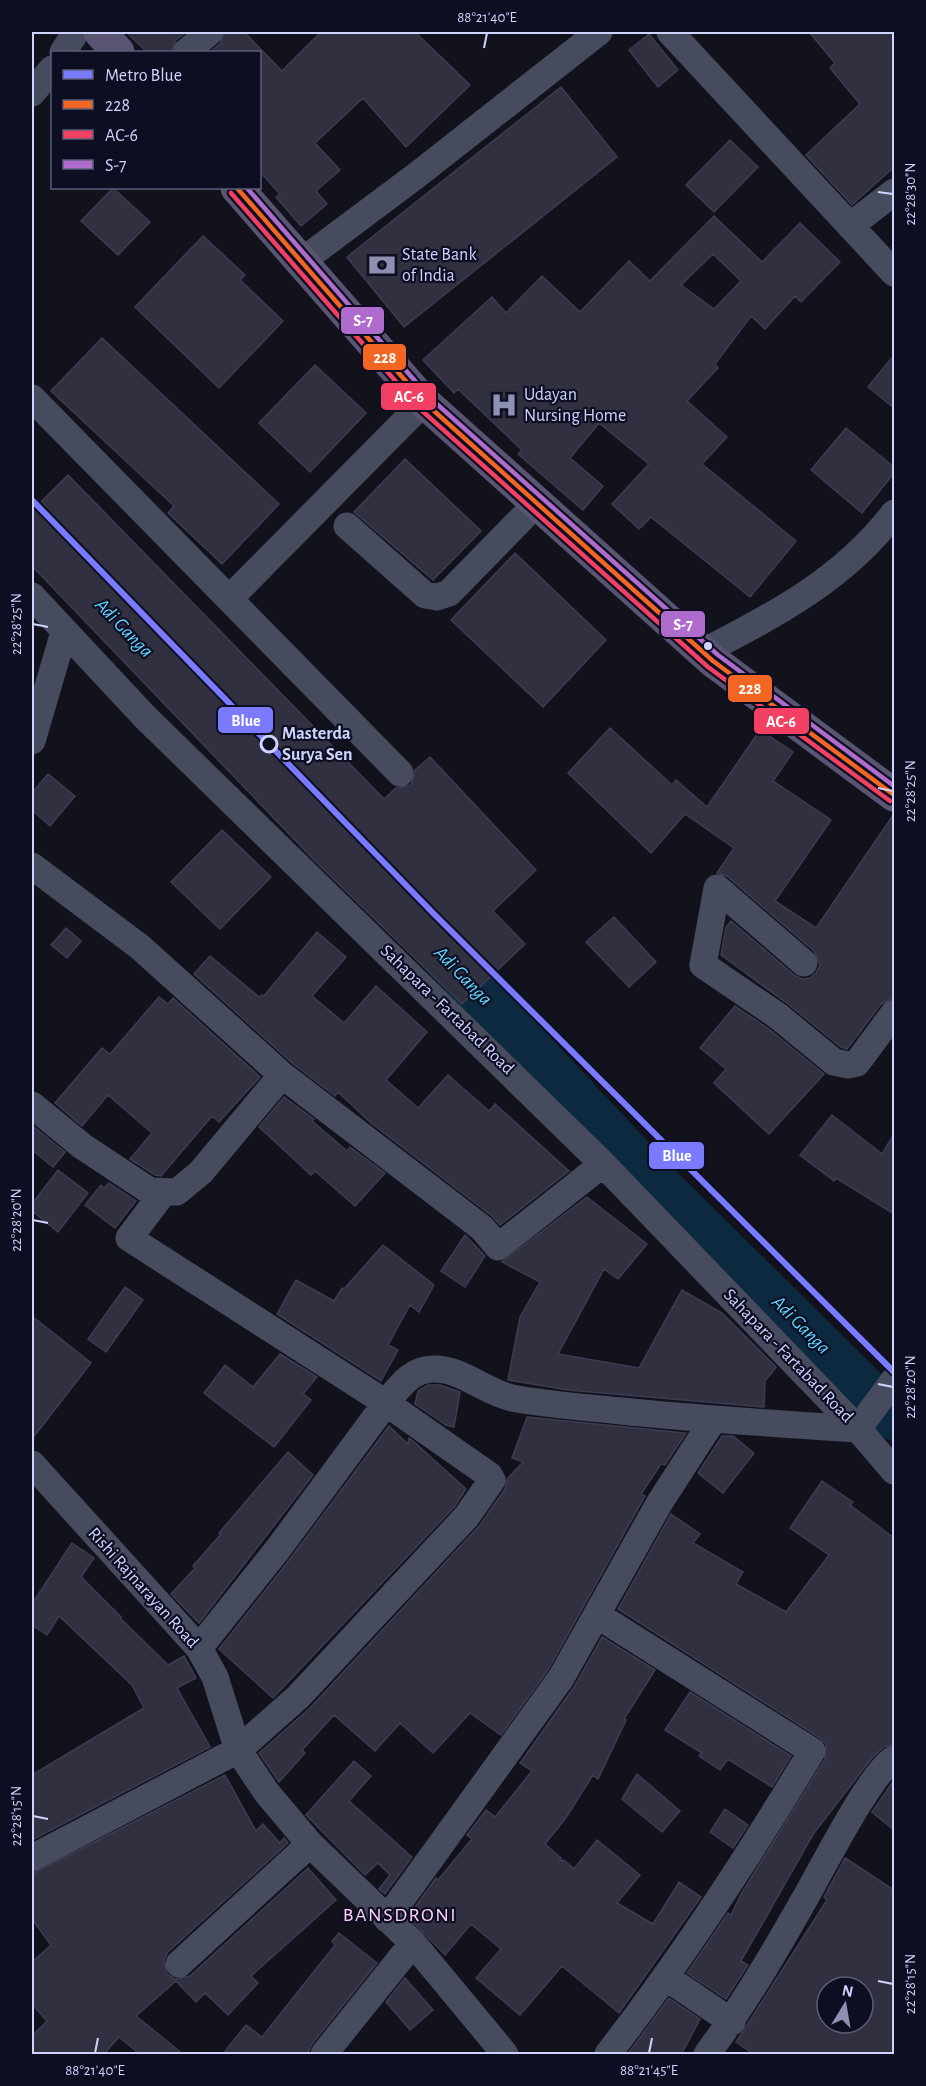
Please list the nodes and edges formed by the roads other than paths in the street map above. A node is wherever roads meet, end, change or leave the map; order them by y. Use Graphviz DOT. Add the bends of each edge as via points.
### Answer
graph roads {
  1 [pos="76,32"];
  2 [pos="100,32"];
  3 [pos="210,32"];
  4 [pos="599,32"];
  5 [pos="670,32"];
  6 [pos="64,51"];
  7 [pos="117,51"];
  8 [pos="187,51"];
  9 [pos="51,70"];
  10 [pos="32,93"];
  11 [pos="238,189"];
  12 [pos="894,192"];
  13 [pos="850,226"];
  14 [pos="302,261"];
  15 [pos="894,273"];
  16 [pos="32,398"];
  17 [pos="423,402"];
  18 [pos="537,503"];
  19 [pos="894,513"];
  20 [pos="347,526"];
  21 [pos="32,596"];
  22 [pos="229,599"];
  23 [pos="64,632"];
  24 [pos="703,652"];
  25 [pos="32,741"];
  26 [pos="400,773"];
  27 [pos="894,795"];
  28 [pos="32,866"];
  29 [pos="804,963"];
  30 [pos="894,1013"];
  31 [pos="282,1075"];
  32 [pos="32,1105"];
  33 [pos="603,1164"];
  34 [pos="163,1193"];
  35 [pos="894,1380"];
  36 [pos="386,1403"];
  37 [pos="713,1420"];
  38 [pos="858,1429"];
  39 [pos="894,1471"];
  40 [pos="35,1480"];
  41 [pos="597,1615"];
  42 [pos="199,1648"];
  43 [pos="238,1750"];
  44 [pos="894,1759"];
  45 [pos="310,1844"];
  46 [pos="32,1858"];
  47 [pos="387,1918"];
  48 [pos="413,1943"];
  49 [pos="179,1964"];
  50 [pos="667,1978"];
  51 [pos="723,2043"];
  52 [pos="324,2055"];
  53 [pos="506,2055"];
  54 [pos="608,2055"];
  1 -- 6 [label="street"];
  2 -- 7 [label="main road"];
  3 -- 8 [label="street"];
  4 -- 14 [label="street"];
  5 -- 13 [label="street"];
  9 -- 10 [label="street"];
  11 -- 14 [label="main road"];
  12 -- 13 [label="street"];
  13 -- 15 [label="street"];
  14 -- 17 [label="main road"];
  16 -- 22 [label="street"];
  17 -- 18 [label="main road"];
  17 -- 22 [label="street"];
  18 -- 20 [label="street" via="449,593 438,597 425,595"];
  18 -- 24 [label="main road"];
  19 -- 24 [label="street" via="843,568 784,610"];
  21 -- 23 [label="street, Sahapara - Fartabad Road"];
  22 -- 26 [label="street"];
  23 -- 25 [label="street"];
  23 -- 33 [label="street, Sahapara - Fartabad Road" via="145,717"];
  24 -- 27 [label="main road"];
  28 -- 31 [label="street" via="140,947"];
  29 -- 30 [label="street" via="717,888 703,965 778,1016 834,1062 857,1063"];
  31 -- 33 [label="street" via="482,1228 498,1246"];
  31 -- 34 [label="street" via="201,1172 177,1192"];
  32 -- 34 [label="street" via="82,1146 150,1191"];
  33 -- 38 [label="street, Sahapara - Fartabad Road"];
  34 -- 36 [label="street" via="129,1238"];
  35 -- 38 [label="street"];
  36 -- 37 [label="street" via="412,1375 435,1368 512,1397"];
  36 -- 42 [label="street"];
  36 -- 43 [label="street" via="489,1474 492,1480 467,1516 306,1688"];
  37 -- 38 [label="street"];
  37 -- 41 [label="street" via="660,1502"];
  38 -- 39 [label="street, Sahapara - Fartabad Road"];
  40 -- 42 [label="street, Rishi Rajnarayan Road"];
  41 -- 47 [label="street" via="561,1678"];
  41 -- 50 [label="street" via="812,1751"];
  42 -- 43 [label="street, Rishi Rajnarayan Road" via="215,1677"];
  43 -- 45 [label="street, Rishi Rajnarayan Road" via="267,1793"];
  43 -- 46 [label="street"];
  44 -- 51 [label="street" via="883,1768 852,1816"];
  45 -- 47 [label="street, Rishi Rajnarayan Road"];
  45 -- 49 [label="street"];
  47 -- 48 [label="street, Rishi Rajnarayan Road"];
  48 -- 52 [label="street"];
  48 -- 53 [label="street, Rishi Rajnarayan Road"];
  50 -- 51 [label="street"];
  50 -- 54 [label="street"];
}
